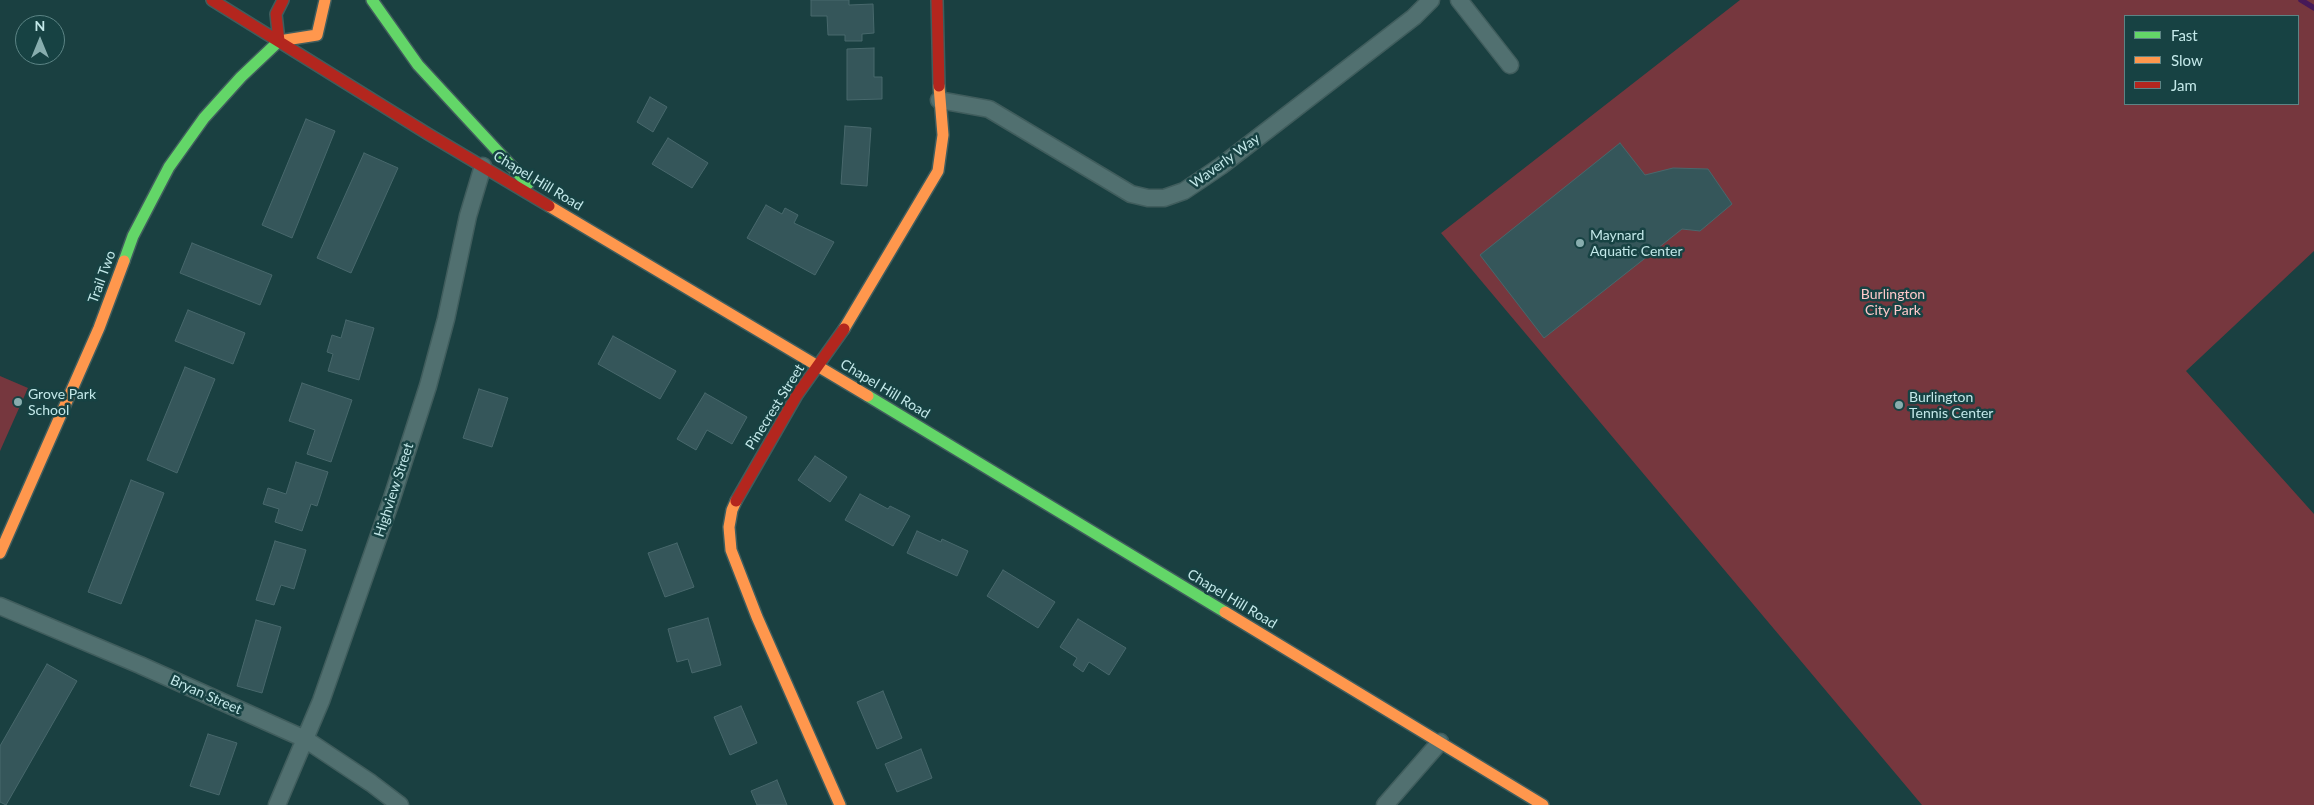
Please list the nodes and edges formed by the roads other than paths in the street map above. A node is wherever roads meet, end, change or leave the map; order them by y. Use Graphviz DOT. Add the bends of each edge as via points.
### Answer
graph roads {
  1 [pos="212,0"];
  2 [pos="283,0"];
  3 [pos="325,0"];
  4 [pos="372,0"];
  5 [pos="936,0"];
  6 [pos="1431,0"];
  7 [pos="1459,0"];
  8 [pos="279,40"];
  9 [pos="1510,65"];
  10 [pos="938,100"];
  11 [pos="483,166"];
  12 [pos="546,204"];
  13 [pos="818,366"];
  14 [pos="0,553"];
  15 [pos="0,606"];
  16 [pos="305,739"];
  17 [pos="1440,742"];
  18 [pos="277,805"];
  19 [pos="400,805"];
  20 [pos="840,805"];
  21 [pos="1385,805"];
  22 [pos="1543,805"];
  1 -- 8 [label="main road, Chapel Hill Road"];
  2 -- 8 [label="main road" via="276,14"];
  3 -- 8 [label="main road" via="317,35"];
  4 -- 12 [label="main road" via="418,65"];
  5 -- 10 [label="main road, Pinecrest Street"];
  6 -- 10 [label="street, Waverly Way" via="1414,17 1221,166 1184,191 1164,198 1130,194 989,109"];
  7 -- 9 [label="street"];
  8 -- 11 [label="main road, Chapel Hill Road"];
  8 -- 14 [label="main road, Trail Two" via="204,118 169,167 133,236 101,322"];
  10 -- 13 [label="main road, Pinecrest Street" via="943,135 938,171 836,342"];
  11 -- 12 [label="main road, Chapel Hill Road"];
  11 -- 16 [label="street, Highview Street" via="428,386 321,701"];
  12 -- 13 [label="main road, Chapel Hill Road"];
  13 -- 17 [label="main road, Chapel Hill Road"];
  13 -- 20 [label="main road, Pinecrest Street" via="797,395 742,489 732,510 729,527 731,550 757,617"];
  15 -- 16 [label="street, Bryan Street"];
  16 -- 18 [label="street, Highview Street"];
  16 -- 19 [label="street, Bryan Street"];
  17 -- 21 [label="street"];
  17 -- 22 [label="main road, Chapel Hill Road"];
}
